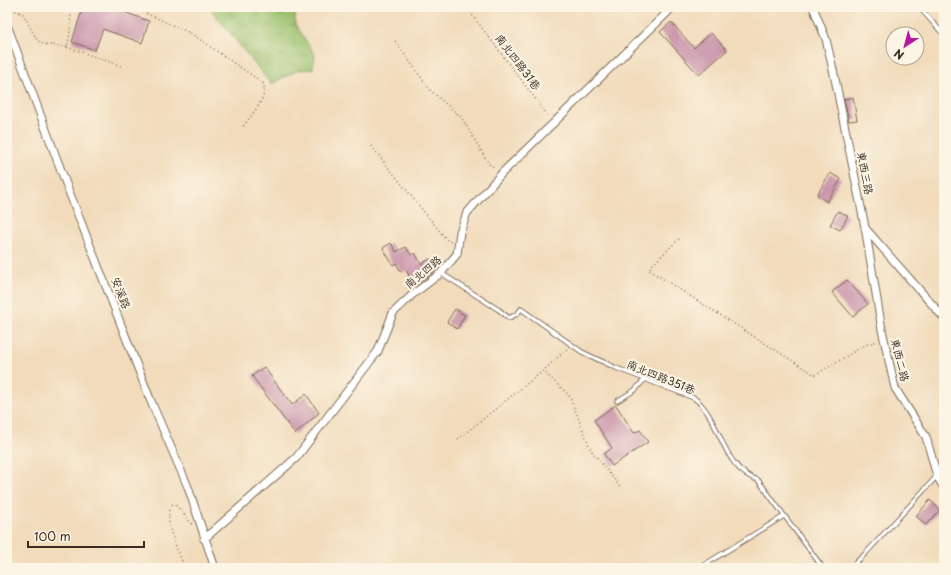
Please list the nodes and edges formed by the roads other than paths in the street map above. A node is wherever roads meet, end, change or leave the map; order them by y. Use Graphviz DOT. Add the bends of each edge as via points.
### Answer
graph roads {
  1 [pos="673,7"];
  2 [pos="813,7"];
  3 [pos="919,7"];
  4 [pos="7,25"];
  5 [pos="944,35"];
  6 [pos="865,228"];
  7 [pos="441,273"];
  8 [pos="944,318"];
  9 [pos="644,380"];
  10 [pos="617,401"];
  11 [pos="937,476"];
  12 [pos="944,488"];
  13 [pos="784,516"];
  14 [pos="204,539"];
  15 [pos="215,568"];
  16 [pos="699,568"];
  17 [pos="823,568"];
  18 [pos="850,568"];
  1 -- 7 [label="street, 南北四路" via="502,173 467,213 460,232 457,254"];
  2 -- 6 [label="street, 東西三路" via="826,39"];
  3 -- 5 [label="lane"];
  4 -- 14 [label="street, 安溪路" via="150,399 188,487"];
  6 -- 8 [label="street, 東西三路"];
  6 -- 11 [label="street, 東西二路" via="895,388 926,437"];
  7 -- 9 [label="lane, 南北四路351巷" via="509,318 521,309 582,352"];
  7 -- 14 [label="street, 南北四路" via="392,313 378,351 296,458"];
  9 -- 10 [label="lane" via="635,390"];
  9 -- 13 [label="lane, 南北四路351巷" via="694,398 704,405 733,461 748,477 758,480"];
  11 -- 12 [label="street, 東西二路"];
  11 -- 18 [label="lane"];
  13 -- 16 [label="lane"];
  13 -- 17 [label="lane, 南北四路351巷"];
  14 -- 15 [label="street, 安溪路"];
}
